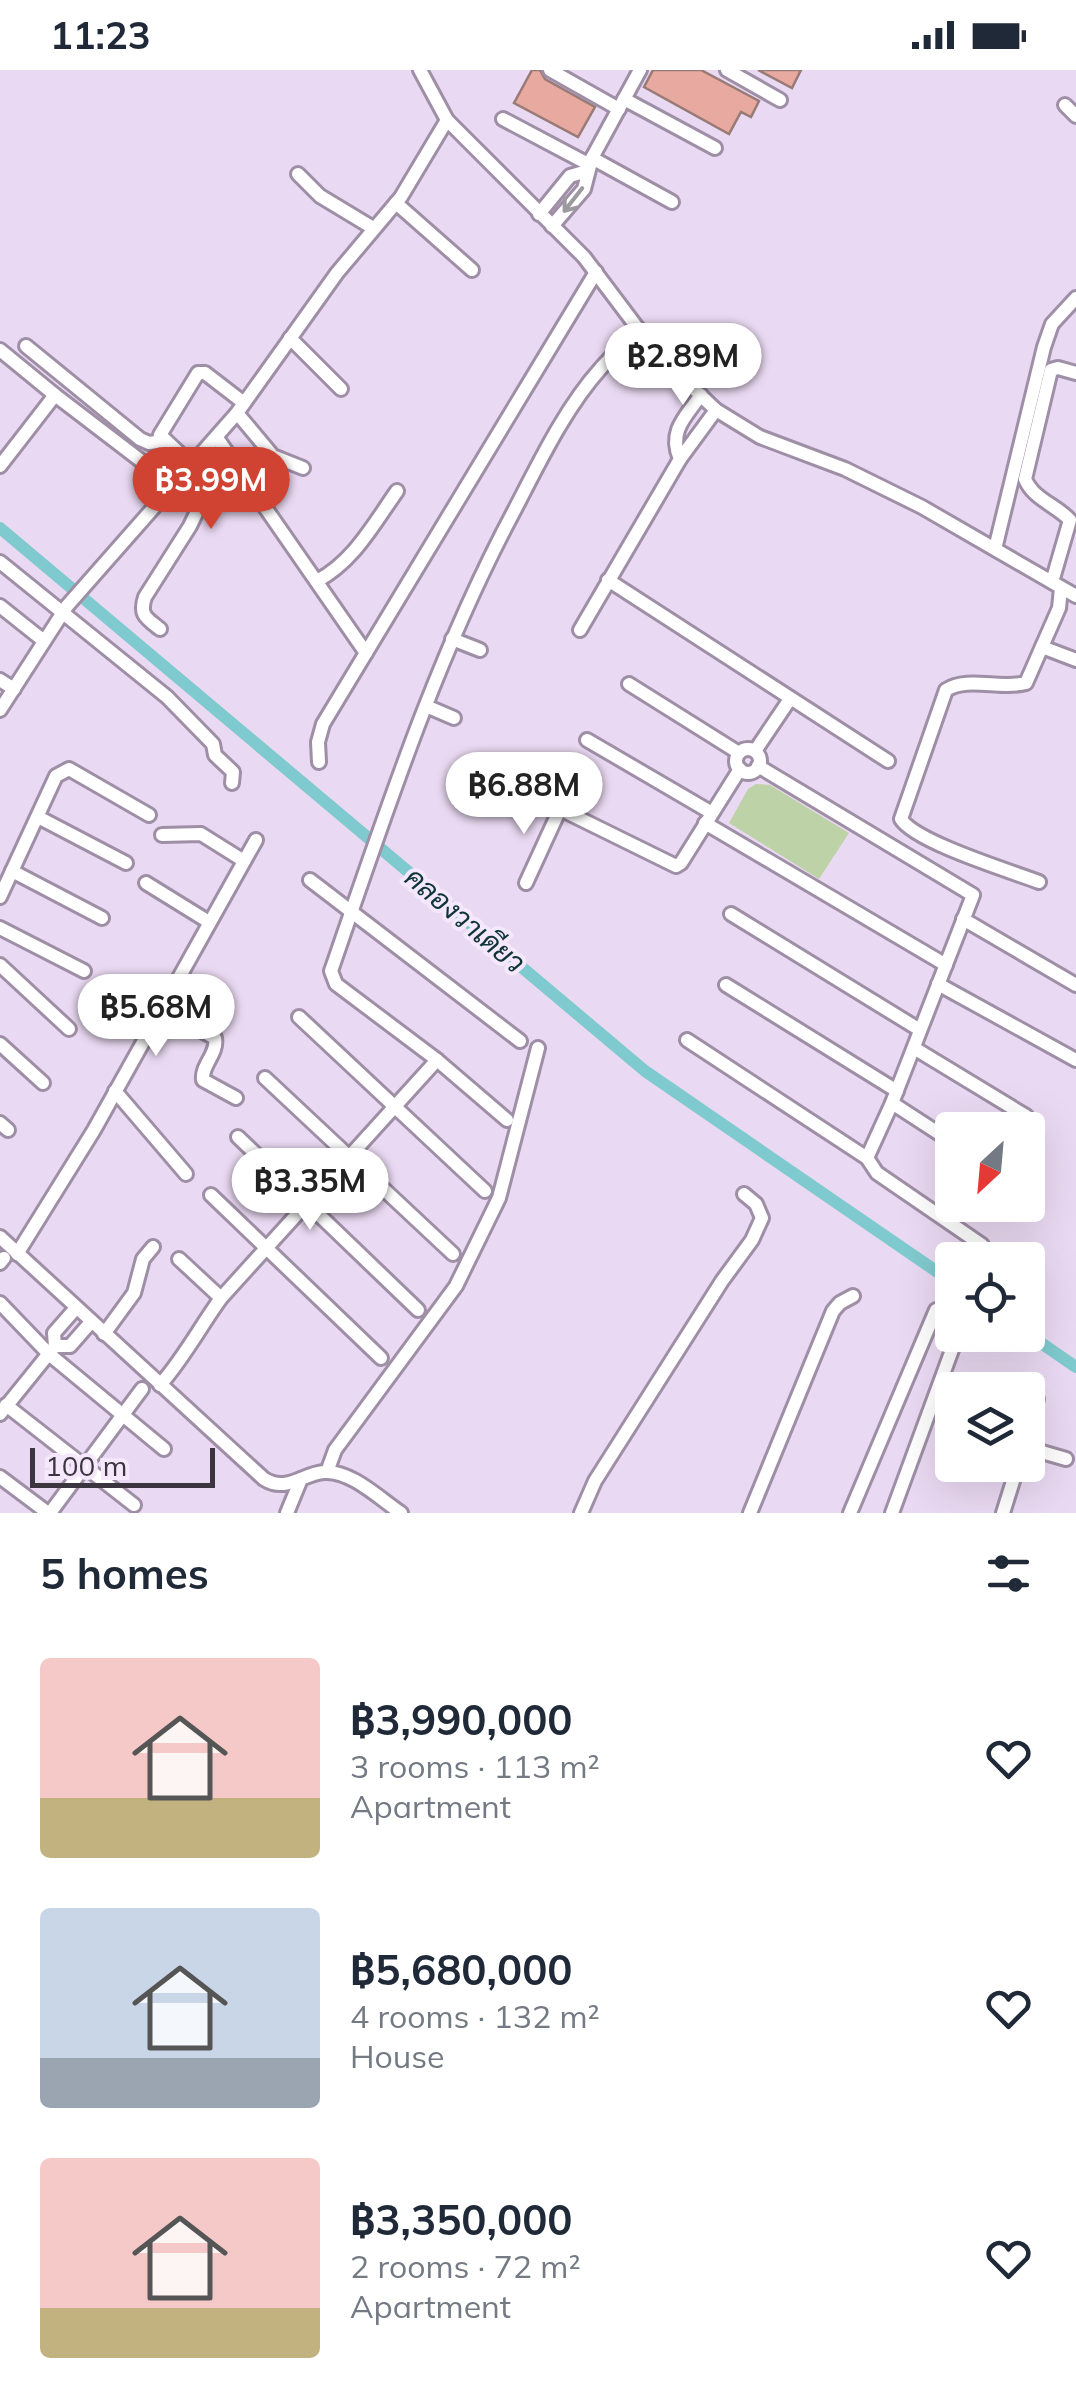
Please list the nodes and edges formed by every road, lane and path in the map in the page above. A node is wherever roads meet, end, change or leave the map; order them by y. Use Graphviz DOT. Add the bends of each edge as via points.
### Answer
graph roads {
  1 [pos="420,70"];
  2 [pos="550,70"];
  3 [pos="640,70"];
  4 [pos="727,70"];
  5 [pos="780,100"];
  6 [pos="621,104"];
  7 [pos="503,118"];
  8 [pos="447,120"];
  9 [pos="715,148"];
  10 [pos="589,165"];
  11 [pos="298,174"];
  12 [pos="396,202"];
  13 [pos="672,202"];
  14 [pos="540,214"];
  15 [pos="552,226"];
  16 [pos="373,228"];
  17 [pos="472,270"];
  18 [pos="596,272"];
  19 [pos="1076,298"];
  20 [pos="639,330"];
  21 [pos="290,338"];
  22 [pos="26,346"];
  23 [pos="0,350"];
  24 [pos="1076,373"];
  25 [pos="341,389"];
  26 [pos="55,395"];
  27 [pos="701,396"];
  28 [pos="240,408"];
  29 [pos="716,410"];
  30 [pos="216,438"];
  31 [pos="164,442"];
  32 [pos="680,459"];
  33 [pos="197,460"];
  34 [pos="0,466"];
  35 [pos="303,468"];
  36 [pos="174,486"];
  37 [pos="397,491"];
  38 [pos="1073,516"];
  39 [pos="994,548"];
  40 [pos="0,562"];
  41 [pos="608,580"];
  42 [pos="316,581"];
  43 [pos="1057,585"];
  44 [pos="1076,596"];
  45 [pos="0,606"];
  46 [pos="65,610"];
  47 [pos="160,628"];
  48 [pos="580,630"];
  49 [pos="452,639"];
  50 [pos="44,642"];
  51 [pos="1042,647"];
  52 [pos="480,650"];
  53 [pos="366,653"];
  54 [pos="1076,660"];
  55 [pos="0,680"];
  56 [pos="629,684"];
  57 [pos="14,689"];
  58 [pos="790,698"];
  59 [pos="426,706"];
  60 [pos="0,710"];
  61 [pos="454,718"];
  62 [pos="587,740"];
  63 [pos="755,751"];
  64 [pos="739,753"];
  65 [pos="888,761"];
  66 [pos="319,762"];
  67 [pos="758,766"];
  68 [pos="740,769"];
  69 [pos="232,783"];
  70 [pos="149,815"];
  71 [pos="38,817"];
  72 [pos="708,818"];
  73 [pos="162,835"];
  74 [pos="256,840"];
  75 [pos="244,861"];
  76 [pos="126,863"];
  77 [pos="12,871"];
  78 [pos="310,880"];
  79 [pos="146,882"];
  80 [pos="1039,882"];
  81 [pos="526,884"];
  82 [pos="0,897"];
  83 [pos="352,910"];
  84 [pos="731,914"];
  85 [pos="102,918"];
  86 [pos="964,919"];
  87 [pos="209,922"];
  88 [pos="0,928"];
  89 [pos="0,965"];
  90 [pos="946,965"];
  91 [pos="84,971"];
  92 [pos="938,984"];
  93 [pos="726,985"];
  94 [pos="1076,985"];
  95 [pos="160,1008"];
  96 [pos="299,1017"];
  97 [pos="69,1028"];
  98 [pos="920,1030"];
  99 [pos="687,1040"];
  100 [pos="520,1041"];
  101 [pos="0,1044"];
  102 [pos="538,1048"];
  103 [pos="914,1048"];
  104 [pos="437,1060"];
  105 [pos="1076,1060"];
  106 [pos="265,1078"];
  107 [pos="43,1083"];
  108 [pos="114,1091"];
  109 [pos="895,1097"];
  110 [pos="236,1098"];
  111 [pos="394,1107"];
  112 [pos="1019,1112"];
  113 [pos="507,1120"];
  114 [pos="935,1129"];
  115 [pos="238,1137"];
  116 [pos="867,1158"];
  117 [pos="349,1159"];
  118 [pos="186,1174"];
  119 [pos="485,1191"];
  120 [pos="744,1194"];
  121 [pos="211,1195"];
  122 [pos="307,1204"];
  123 [pos="0,1237"];
  124 [pos="978,1242"];
  125 [pos="153,1247"];
  126 [pos="266,1250"];
  127 [pos="453,1254"];
  128 [pos="7,1258"];
  129 [pos="179,1258"];
  130 [pos="854,1296"];
  131 [pos="222,1298"];
  132 [pos="0,1303"];
  133 [pos="76,1308"];
  134 [pos="418,1310"];
  135 [pos="935,1312"];
  136 [pos="92,1322"];
  137 [pos="104,1334"];
  138 [pos="52,1350"];
  139 [pos="951,1352"];
  140 [pos="381,1358"];
  141 [pos="160,1385"];
  142 [pos="142,1389"];
  143 [pos="4,1402"];
  144 [pos="122,1414"];
  145 [pos="164,1449"];
  146 [pos="1045,1453"];
  147 [pos="1066,1460"];
  148 [pos="83,1465"];
  149 [pos="327,1472"];
  150 [pos="0,1477"];
  151 [pos="301,1480"];
  152 [pos="1013,1482"];
  153 [pos="134,1505"];
  154 [pos="378,1507"];
  155 [pos="49,1513"];
  156 [pos="287,1513"];
  157 [pos="401,1513"];
  158 [pos="581,1513"];
  159 [pos="750,1513"];
  160 [pos="850,1513"];
  161 [pos="892,1513"];
  162 [pos="1003,1513"];
  1 -- 8 [label="street"];
  2 -- 6 [label="street"];
  3 -- 6 [label="street"];
  4 -- 5 [label="street"];
  6 -- 9 [label="street"];
  6 -- 10 [label="street"];
  7 -- 10 [label="street"];
  8 -- 12 [label="street"];
  8 -- 14 [label="street"];
  10 -- 13 [label="street"];
  10 -- 14 [label="street" via="570,176"];
  10 -- 15 [label="street, one-way" via="584,189"];
  11 -- 16 [label="street"];
  12 -- 16 [label="street"];
  12 -- 17 [label="street"];
  14 -- 15 [label="street"];
  15 -- 18 [label="street"];
  16 -- 21 [label="street"];
  18 -- 20 [label="street"];
  18 -- 53 [label="street"];
  19 -- 39 [label="street" via="1052,324 1044,346"];
  20 -- 27 [label="street"];
  20 -- 49 [label="street" via="599,370 560,429"];
  21 -- 25 [label="street"];
  21 -- 28 [label="street"];
  22 -- 31 [label="street" via="140,440"];
  23 -- 26 [label="street"];
  24 -- 38 [label="street" via="1050,370 1025,479 1030,491"];
  26 -- 34 [label="street"];
  26 -- 36 [label="street"];
  27 -- 29 [label="street"];
  27 -- 32 [label="street" via="675,430"];
  28 -- 30 [label="street"];
  28 -- 31 [label="street" via="206,373 198,374 160,430"];
  28 -- 35 [label="street" via="273,456"];
  29 -- 32 [label="street"];
  29 -- 39 [label="street"];
  30 -- 33 [label="street"];
  30 -- 42 [label="street"];
  31 -- 33 [label="street"];
  32 -- 41 [label="street"];
  33 -- 36 [label="street"];
  33 -- 47 [label="street" via="212,480 141,608"];
  36 -- 46 [label="street"];
  37 -- 42 [label="street" via="351,557"];
  38 -- 43 [label="street"];
  39 -- 43 [label="street"];
  40 -- 46 [label="street"];
  41 -- 48 [label="street"];
  41 -- 58 [label="street"];
  42 -- 53 [label="street"];
  43 -- 44 [label="street"];
  43 -- 51 [label="street" via="1059,608"];
  45 -- 50 [label="street"];
  46 -- 50 [label="street"];
  46 -- 69 [label="street" via="213,744 233,772"];
  49 -- 52 [label="street"];
  49 -- 59 [label="street"];
  50 -- 57 [label="street"];
  51 -- 54 [label="street"];
  51 -- 80 [label="street" via="1026,682 957,683 946,690 900,819 957,851"];
  53 -- 66 [label="street" via="323,724"];
  55 -- 57 [label="street"];
  56 -- 64 [label="street"];
  57 -- 60 [label="street"];
  58 -- 63 [label="street"];
  58 -- 65 [label="street"];
  59 -- 61 [label="street"];
  59 -- 83 [label="street"];
  62 -- 72 [label="street"];
  63 -- 64 [label="street"];
  63 -- 67 [label="street"];
  64 -- 68 [label="street"];
  67 -- 68 [label="street"];
  67 -- 86 [label="street" via="973,896"];
  68 -- 72 [label="street"];
  70 -- 71 [label="street" via="69,770 56,776"];
  71 -- 76 [label="street"];
  71 -- 77 [label="street"];
  72 -- 81 [label="street" via="676,866 556,807"];
  72 -- 90 [label="street"];
  73 -- 75 [label="street" via="201,834"];
  74 -- 75 [label="street"];
  75 -- 87 [label="street"];
  77 -- 82 [label="street"];
  77 -- 85 [label="street"];
  78 -- 83 [label="street"];
  79 -- 87 [label="street"];
  83 -- 100 [label="street"];
  83 -- 104 [label="street" via="331,971 336,984"];
  84 -- 98 [label="street"];
  86 -- 90 [label="street"];
  86 -- 94 [label="street"];
  87 -- 95 [label="street"];
  88 -- 91 [label="street"];
  89 -- 97 [label="street"];
  90 -- 92 [label="street"];
  92 -- 98 [label="street"];
  92 -- 105 [label="street"];
  93 -- 109 [label="street"];
  95 -- 108 [label="street"];
  95 -- 110 [label="street" via="215,1038 203,1080"];
  96 -- 111 [label="street"];
  98 -- 103 [label="street"];
  99 -- 116 [label="street"];
  101 -- 107 [label="street"];
  102 -- 149 [label="street" via="499,1198 456,1286 335,1450"];
  103 -- 109 [label="street"];
  103 -- 112 [label="street"];
  104 -- 111 [label="street"];
  104 -- 113 [label="street"];
  106 -- 117 [label="street"];
  108 -- 118 [label="street"];
  108 -- 128 [label="street"];
  109 -- 114 [label="street"];
  109 -- 116 [label="street"];
  111 -- 117 [label="street"];
  111 -- 119 [label="street"];
  115 -- 122 [label="street"];
  116 -- 124 [label="street" via="877,1174"];
  117 -- 122 [label="street"];
  117 -- 127 [label="street"];
  120 -- 158 [label="street" via="762,1218 752,1240 595,1481"];
  121 -- 126 [label="street"];
  122 -- 126 [label="street"];
  122 -- 134 [label="street"];
  123 -- 128 [label="street"];
  125 -- 137 [label="street" via="134,1293"];
  126 -- 131 [label="street"];
  126 -- 140 [label="street"];
  128 -- 133 [label="street"];
  129 -- 131 [label="street"];
  130 -- 159 [label="street" via="833,1311"];
  131 -- 141 [label="street"];
  132 -- 138 [label="street"];
  133 -- 136 [label="street"];
  133 -- 138 [label="street" via="54,1333"];
  135 -- 160 [label="street"];
  136 -- 137 [label="street"];
  136 -- 138 [label="street" via="70,1346"];
  137 -- 141 [label="street"];
  138 -- 143 [label="street"];
  138 -- 144 [label="street"];
  139 -- 161 [label="street"];
  141 -- 151 [label="street" via="264,1480"];
  142 -- 144 [label="street"];
  143 -- 148 [label="street"];
  144 -- 145 [label="street"];
  144 -- 148 [label="street"];
  146 -- 147 [label="street"];
  148 -- 153 [label="street"];
  148 -- 155 [label="street"];
  149 -- 151 [label="street"];
  149 -- 154 [label="street" via="342,1475"];
  150 -- 155 [label="street"];
  151 -- 156 [label="street"];
  152 -- 162 [label="street"];
  154 -- 157 [label="street"];
}
